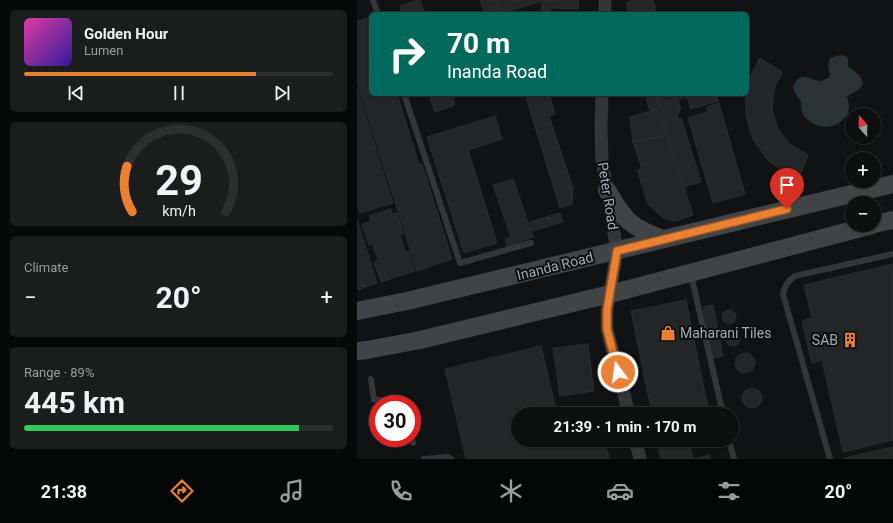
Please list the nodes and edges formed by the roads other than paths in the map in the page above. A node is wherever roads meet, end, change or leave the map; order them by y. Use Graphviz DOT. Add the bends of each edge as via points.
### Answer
graph roads {
  1 [pos="373,0"];
  2 [pos="605,0"];
  3 [pos="377,12"];
  4 [pos="605,12"];
  5 [pos="405,96"];
  6 [pos="602,96"];
  7 [pos="893,184"];
  8 [pos="607,190"];
  9 [pos="893,220"];
  10 [pos="881,223"];
  11 [pos="846,232"];
  12 [pos="663,239"];
  13 [pos="531,243"];
  14 [pos="617,251"];
  15 [pos="893,254"];
  16 [pos="690,272"];
  17 [pos="610,294"];
  18 [pos="357,311"];
  19 [pos="357,351"];
  20 [pos="371,379"];
  21 [pos="373,395"];
  22 [pos="627,407"];
  23 [pos="721,407"];
  24 [pos="637,447"];
  25 [pos="731,447"];
  26 [pos="640,458"];
  27 [pos="424,459"];
  28 [pos="451,459"];
  29 [pos="734,459"];
  30 [pos="830,459"];
  1 -- 3 [label="lane"];
  2 -- 4 [label="street"];
  5 -- 13 [label="lane" via="460,263"];
  6 -- 8 [label="street, Peter Road" via="602,160"];
  7 -- 12 [label="main road, Inanda Road"];
  8 -- 12 [label="main road" via="620,212 631,224 643,232"];
  8 -- 14 [label="street, Peter Road"];
  9 -- 10 [label="main road"];
  11 -- 16 [label="main road"];
  12 -- 14 [label="main road, Inanda Road"];
  14 -- 17 [label="street, Peter Road"];
  14 -- 18 [label="main road, Inanda Road"];
  15 -- 30 [label="lane" via="795,276 785,286 783,294"];
  16 -- 17 [label="main road"];
  16 -- 23 [label="lane"];
  17 -- 19 [label="main road" via="420,340"];
  17 -- 22 [label="street, Peter Road" via="607,329"];
  20 -- 21 [label="lane"];
  24 -- 26 [label="street"];
  25 -- 29 [label="lane"];
  27 -- 28 [label="lane"];
}
